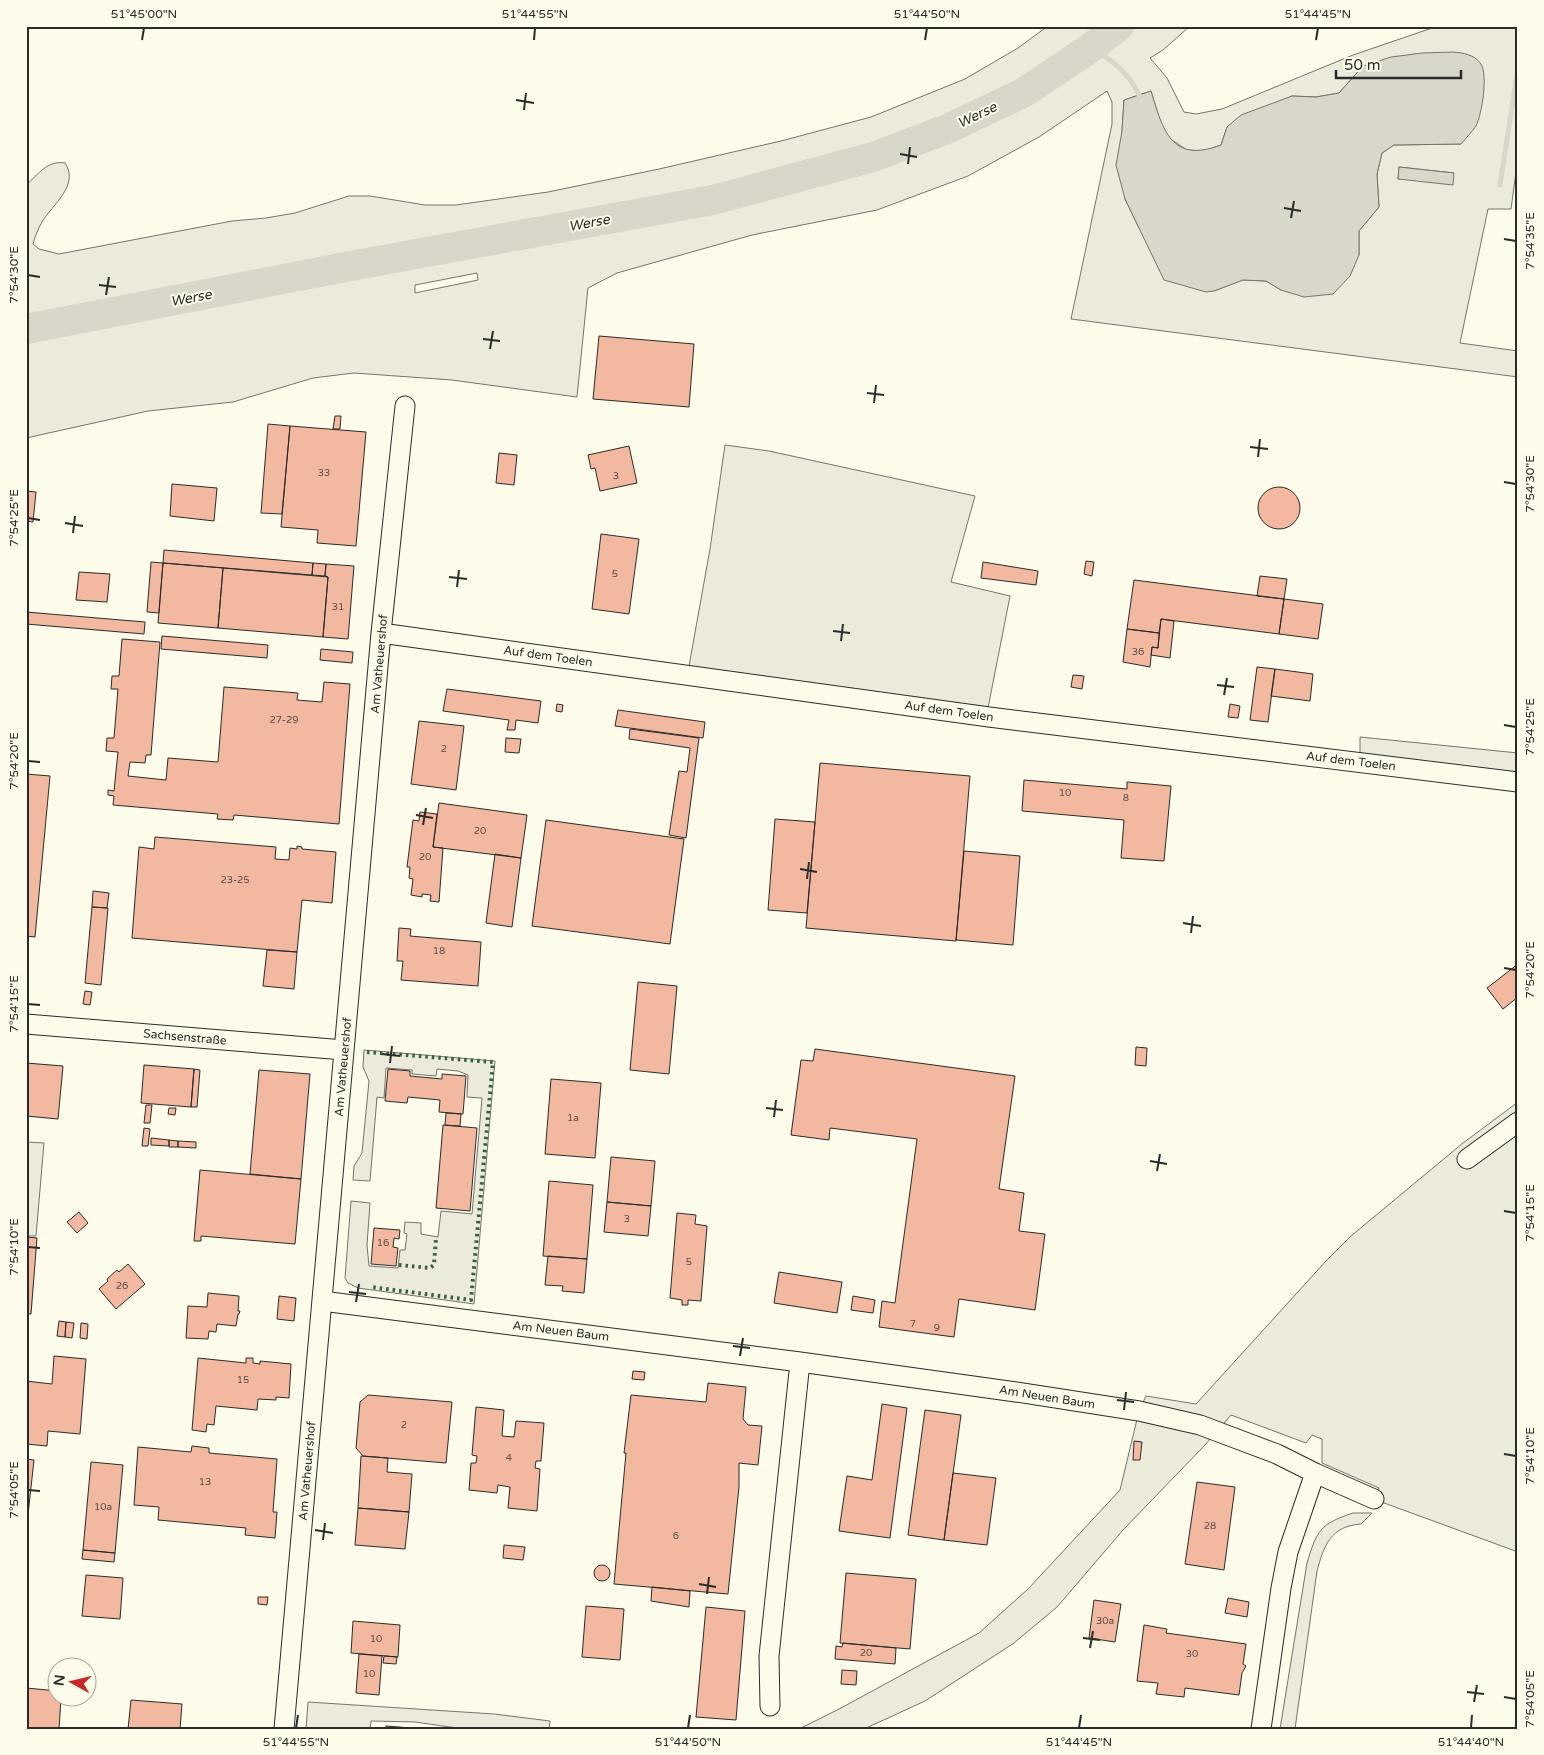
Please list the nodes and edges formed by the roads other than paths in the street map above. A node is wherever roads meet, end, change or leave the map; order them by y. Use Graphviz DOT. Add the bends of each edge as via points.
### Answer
graph roads {
  1 [pos="405,406"];
  2 [pos="381,633"];
  3 [pos="1518,782"];
  4 [pos="26,1024"];
  5 [pos="344,1050"];
  6 [pos="1518,1122"];
  7 [pos="1467,1159"];
  8 [pos="322,1301"];
  9 [pos="800,1362"];
  10 [pos="1315,1473"];
  11 [pos="1374,1499"];
  12 [pos="770,1706"];
  13 [pos="284,1729"];
  14 [pos="1261,1729"];
  1 -- 2 [label="street, Am Vatheuershof"];
  2 -- 3 [label="street, Auf dem Toelen" via="989,716"];
  2 -- 5 [label="street, Am Vatheuershof"];
  4 -- 5 [label="street, Sachsenstraße"];
  5 -- 8 [label="street, Am Vatheuershof"];
  6 -- 7 [label="street"];
  8 -- 9 [label="street, Am Neuen Baum"];
  8 -- 13 [label="street, Am Vatheuershof"];
  9 -- 10 [label="street, Am Neuen Baum" via="1139,1411 1200,1425 1277,1454"];
  9 -- 12 [label="street" via="770,1656"];
  10 -- 11 [label="street, Am Neuen Baum"];
  10 -- 14 [label="street" via="1288,1552 1280,1588"];
}
